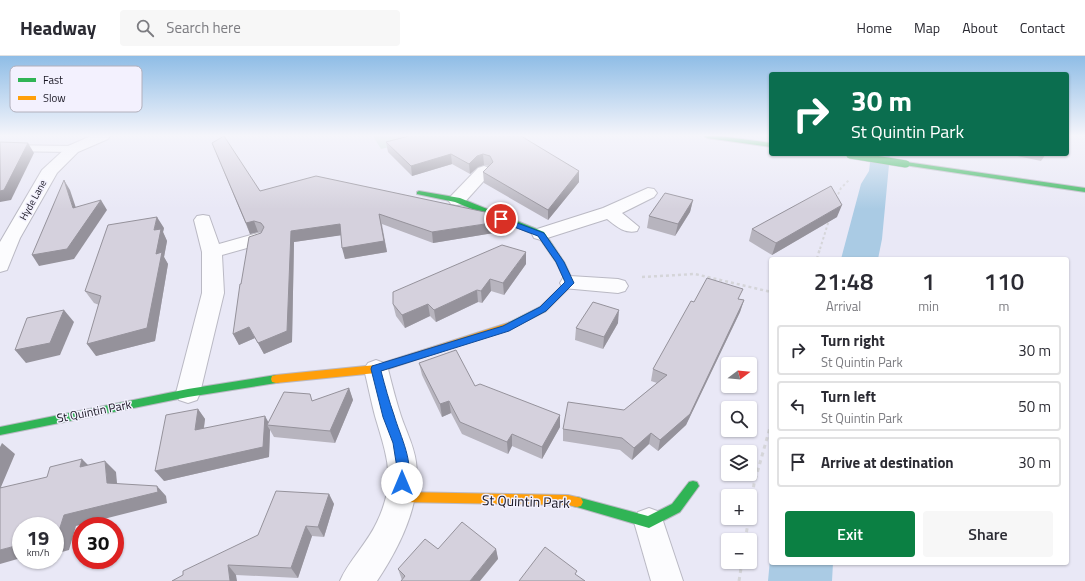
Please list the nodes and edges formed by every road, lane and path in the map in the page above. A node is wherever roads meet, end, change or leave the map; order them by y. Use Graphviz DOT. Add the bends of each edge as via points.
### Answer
graph roads {
  1 [pos="61,160"];
  2 [pos="884,160"];
  3 [pos="484,171"];
  4 [pos="851,178"];
  5 [pos="1085,190"];
  6 [pos="420,193"];
  7 [pos="648,193"];
  8 [pos="457,200"];
  9 [pos="836,200"];
  10 [pos="609,212"];
  11 [pos="831,214"];
  12 [pos="203,220"];
  13 [pos="630,227"];
  14 [pos="541,234"];
  15 [pos="258,238"];
  16 [pos="6,239"];
  17 [pos="212,252"];
  18 [pos="819,257"];
  19 [pos="0,266"];
  20 [pos="570,283"];
  21 [pos="618,286"];
  22 [pos="769,292"];
  23 [pos="376,369"];
  24 [pos="188,393"];
  25 [pos="0,431"];
  26 [pos="769,431"];
  27 [pos="693,486"];
  28 [pos="753,489"];
  29 [pos="401,497"];
  30 [pos="649,522"];
  31 [pos="741,569"];
  32 [pos="356,581"];
  33 [pos="667,581"];
  34 [pos="739,581"];
  1 -- 16 [label="street, Hyde Lane" via="50,170"];
  2 -- 5 [label="street, bridge"];
  3 -- 8 [label="street"];
  4 -- 9 [label="path" via="841,188"];
  6 -- 8 [label="street"];
  7 -- 10 [label="street"];
  8 -- 14 [label="street"];
  10 -- 13 [label="street"];
  10 -- 14 [label="street"];
  11 -- 18 [label="path"];
  12 -- 17 [label="street"];
  14 -- 20 [label="street" via="560,262"];
  15 -- 17 [label="street"];
  16 -- 19 [label="street, Hyde Lane"];
  17 -- 24 [label="street" via="213,293"];
  20 -- 21 [label="street"];
  20 -- 23 [label="street, St Quintin Park" via="543,309 506,328"];
  21 -- 22 [label="path" via="640,277 695,274"];
  23 -- 24 [label="street, St Quintin Park" via="291,377"];
  23 -- 29 [label="street" via="403,468"];
  24 -- 25 [label="street, St Quintin Park"];
  26 -- 28 [label="path"];
  27 -- 30 [label="street" via="676,508"];
  29 -- 30 [label="street, St Quintin Park" via="568,500"];
  29 -- 32 [label="street" via="388,534"];
  30 -- 33 [label="street"];
  31 -- 34 [label="path"];
}
